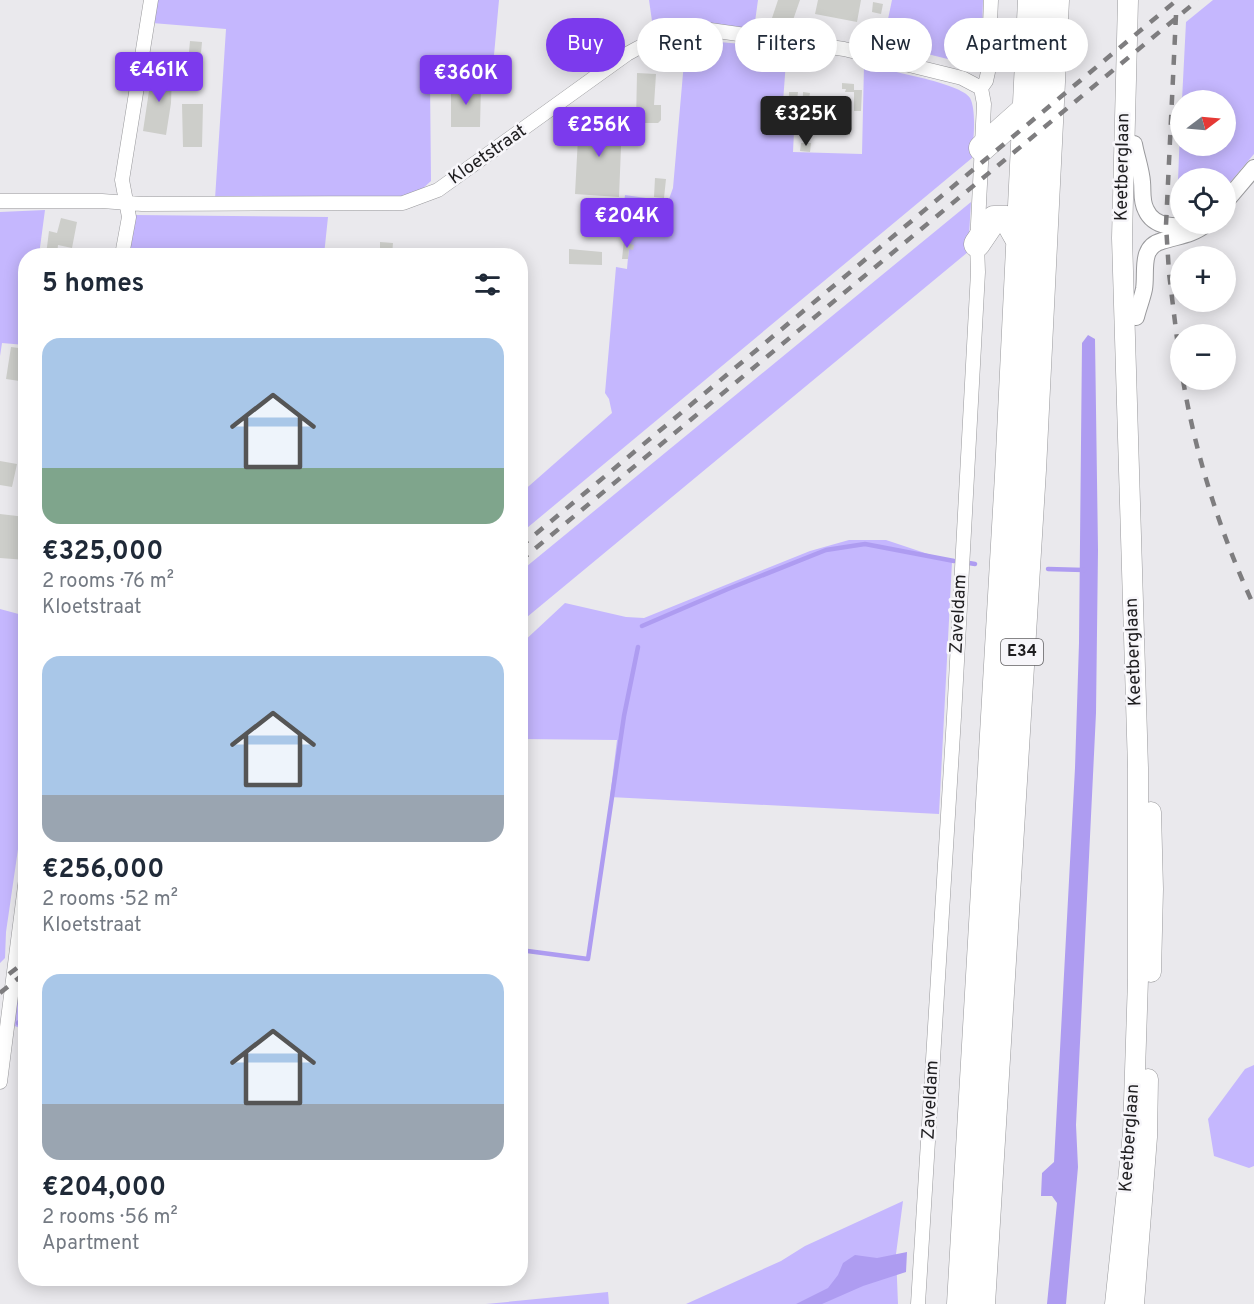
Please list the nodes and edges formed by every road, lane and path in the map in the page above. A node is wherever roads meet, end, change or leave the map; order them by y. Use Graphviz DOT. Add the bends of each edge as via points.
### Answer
graph roads {
  1 [pos="151,0"];
  2 [pos="992,0"];
  3 [pos="1031,0"];
  4 [pos="1056,0"];
  5 [pos="1128,0"];
  6 [pos="1140,0"];
  7 [pos="981,88"];
  8 [pos="1028,108"];
  9 [pos="1134,144"];
  10 [pos="982,148"];
  11 [pos="1254,168"];
  12 [pos="1236,189"];
  13 [pos="0,201"];
  14 [pos="127,202"];
  15 [pos="1170,225"];
  16 [pos="1186,234"];
  17 [pos="1020,242"];
  18 [pos="977,244"];
  19 [pos="123,248"];
  20 [pos="1136,317"];
  21 [pos="18,941"];
  22 [pos="0,1082"];
  23 [pos="918,1304"];
  24 [pos="960,1304"];
  25 [pos="982,1304"];
  26 [pos="1115,1304"];
  27 [pos="1134,1304"];
  1 -- 14 [label="street" via="122,180"];
  2 -- 7 [label="street, Zaveldam" via="988,72"];
  3 -- 8 [label="highway, E34"];
  4 -- 25 [label="highway, E34" via="1033,470"];
  5 -- 26 [label="main road, Keetberglaan" via="1122,238 1138,768 1138,979 1133,1133"];
  6 -- 9 [label="main road, Keetberglaan"];
  7 -- 10 [label="street, Zaveldam"];
  7 -- 14 [label="street, Kloetstraat" via="962,78 844,49 688,29 671,32 627,54 478,163 420,198 383,204"];
  8 -- 10 [label="highway"];
  8 -- 17 [label="highway, E34"];
  9 -- 15 [label="street" via="1143,202 1149,216"];
  9 -- 20 [label="main road, Keetberglaan"];
  10 -- 18 [label="street, Zaveldam"];
  11 -- 12 [label="street"];
  13 -- 14 [label="street, Kloetstraat"];
  14 -- 19 [label="street" via="129,217"];
  16 -- 20 [label="street" via="1160,241 1148,251"];
  17 -- 18 [label="highway" via="1007,219 994,219"];
  17 -- 24 [label="highway, E34"];
  18 -- 23 [label="street, Zaveldam" via="976,320"];
  20 -- 27 [label="main road, Keetberglaan" via="1153,889 1147,1137"];
  21 -- 22 [label="street"];
}
